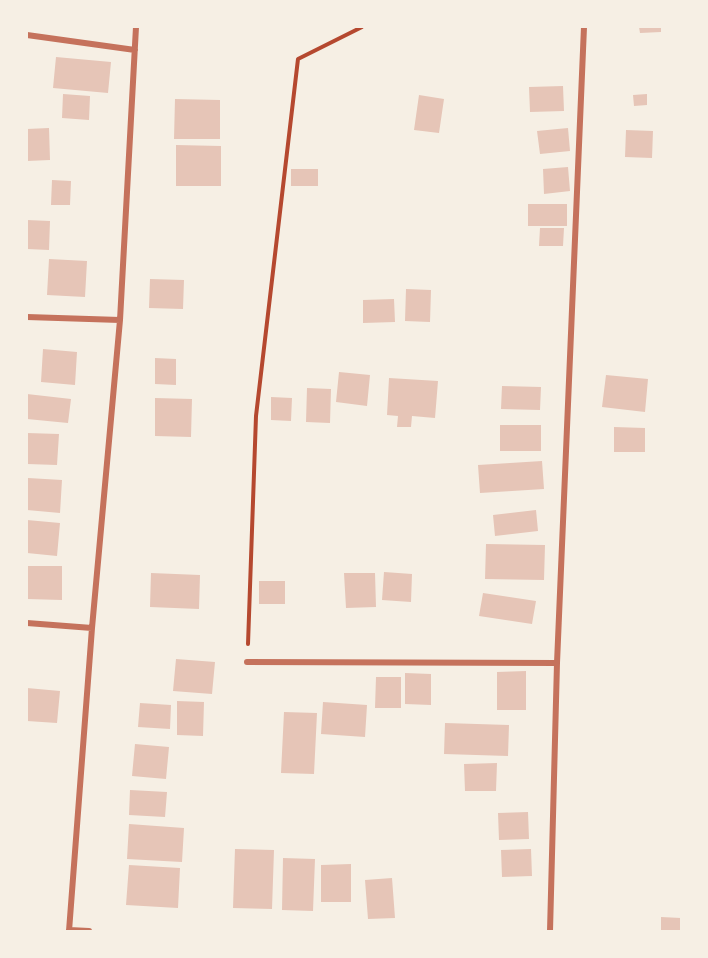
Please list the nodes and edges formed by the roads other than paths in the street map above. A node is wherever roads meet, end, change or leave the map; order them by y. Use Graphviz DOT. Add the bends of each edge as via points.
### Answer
graph roads {
  1 [pos="136,27"];
  2 [pos="584,27"];
  3 [pos="27,35"];
  4 [pos="135,50"];
  5 [pos="27,317"];
  6 [pos="120,320"];
  7 [pos="27,623"];
  8 [pos="92,628"];
  9 [pos="247,662"];
  10 [pos="558,663"];
  11 [pos="69,930"];
  12 [pos="89,931"];
  13 [pos="550,931"];
  1 -- 4 [label="street"];
  2 -- 10 [label="street"];
  3 -- 4 [label="street"];
  4 -- 6 [label="street"];
  5 -- 6 [label="street"];
  6 -- 8 [label="street"];
  7 -- 8 [label="street"];
  8 -- 11 [label="street"];
  9 -- 10 [label="street"];
  10 -- 13 [label="street"];
  11 -- 12 [label="street"];
}
